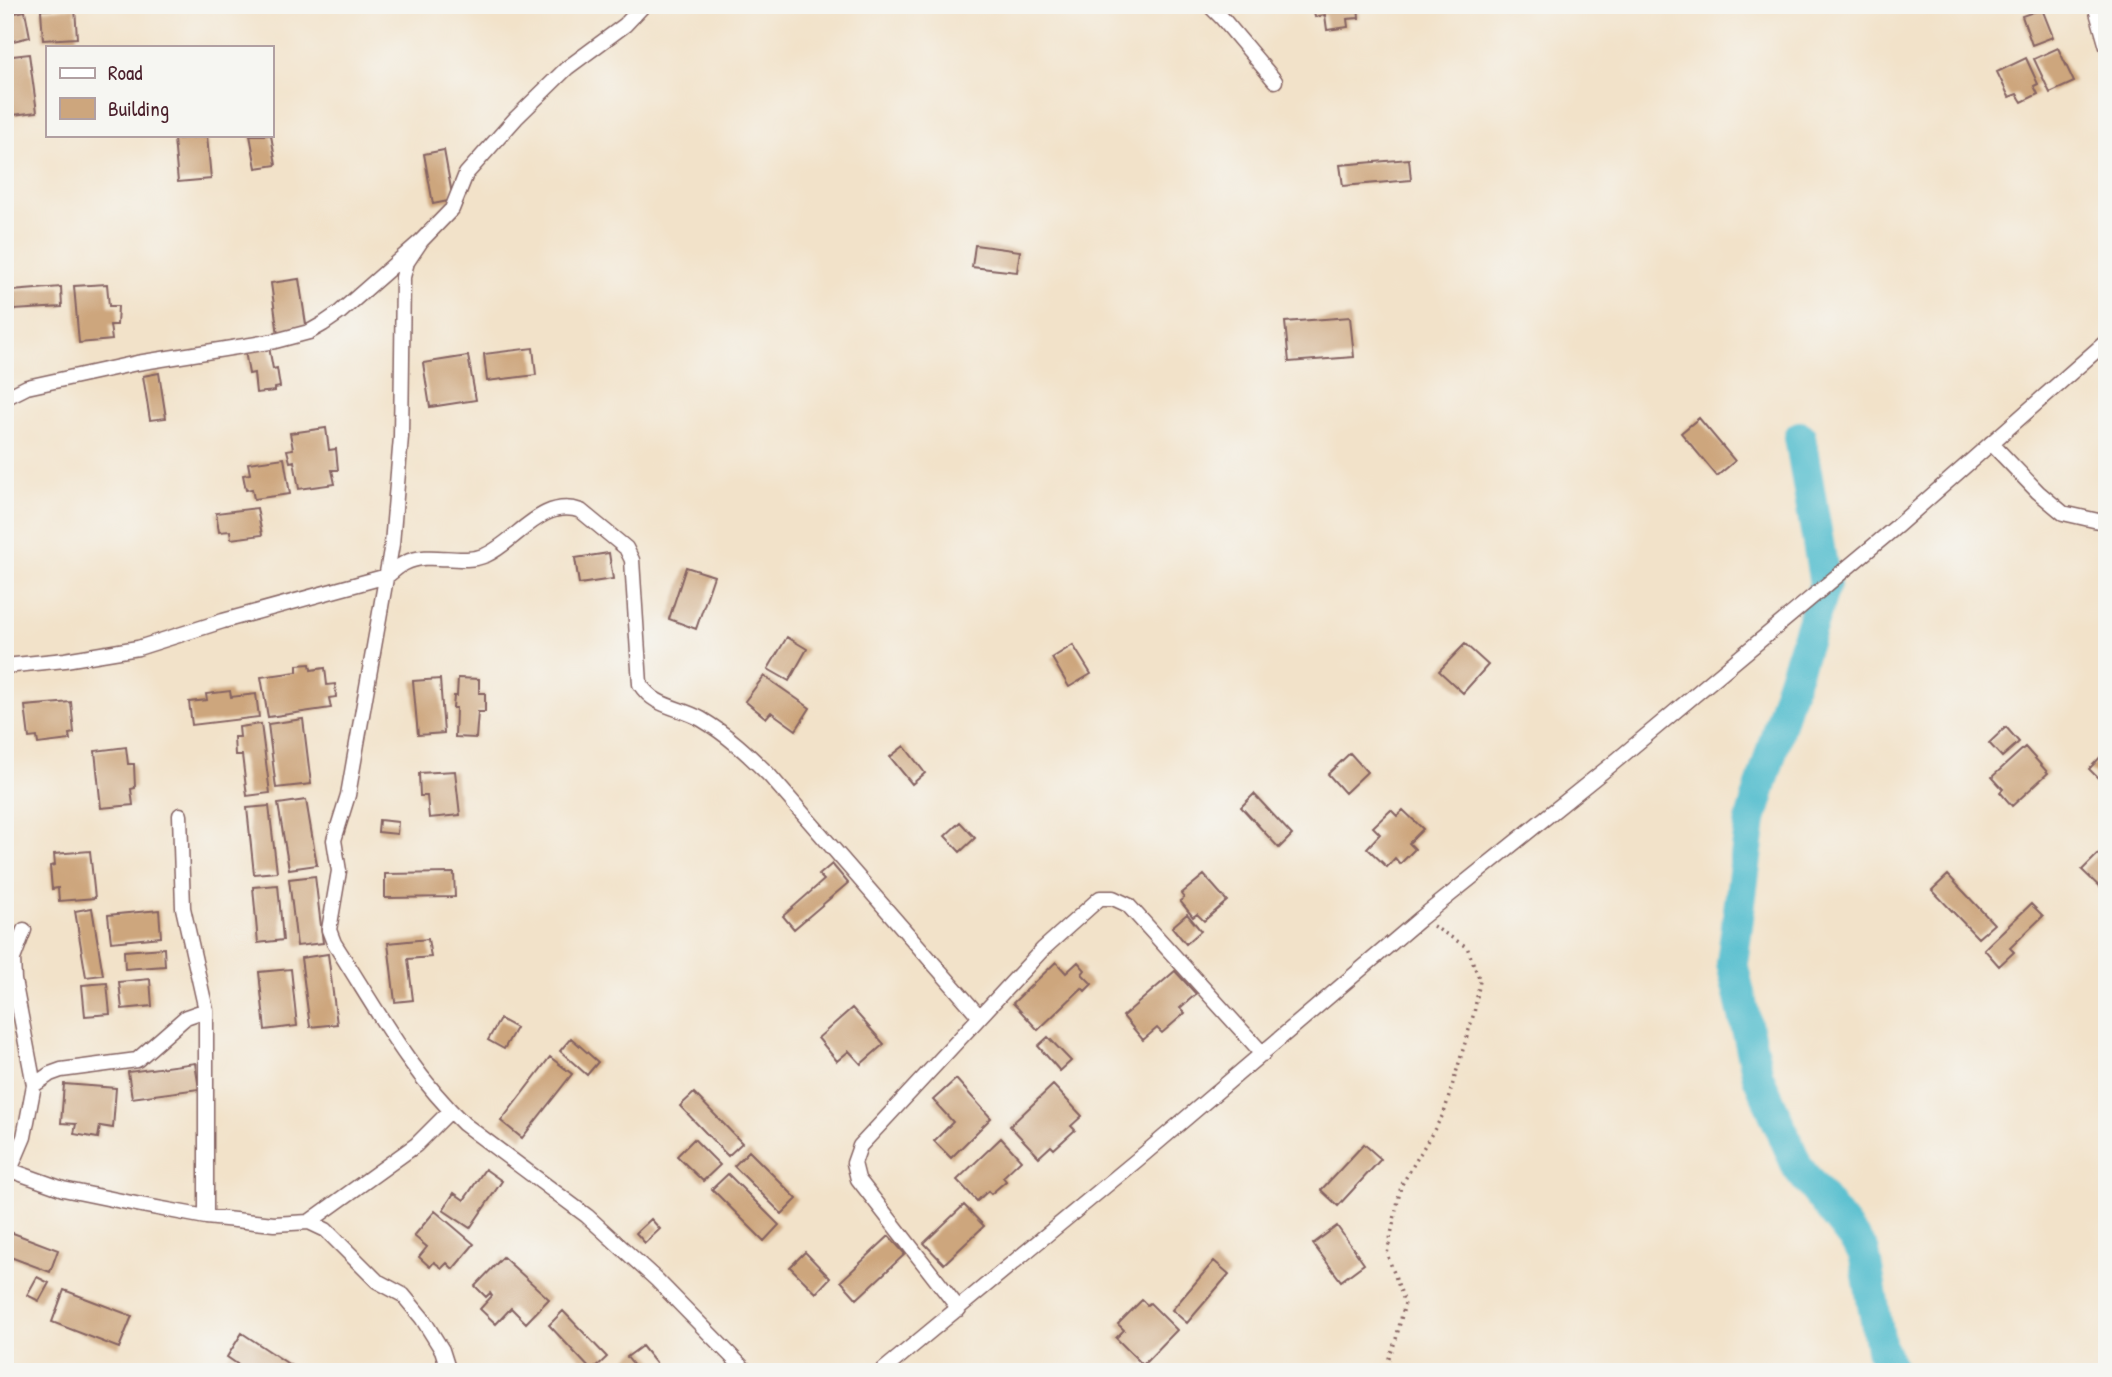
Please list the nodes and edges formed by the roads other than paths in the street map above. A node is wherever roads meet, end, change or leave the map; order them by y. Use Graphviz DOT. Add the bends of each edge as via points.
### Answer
graph roads {
  1 [pos="644,5"];
  2 [pos="1209,5"];
  3 [pos="2095,5"];
  4 [pos="2107,47"];
  5 [pos="1275,81"];
  6 [pos="421,241"];
  7 [pos="2107,341"];
  8 [pos="5,398"];
  9 [pos="1991,443"];
  10 [pos="2107,523"];
  11 [pos="387,576"];
  12 [pos="5,666"];
  13 [pos="180,815"];
  14 [pos="24,930"];
  15 [pos="206,1010"];
  16 [pos="980,1017"];
  17 [pos="1263,1054"];
  18 [pos="34,1085"];
  19 [pos="450,1111"];
  20 [pos="8,1170"];
  21 [pos="206,1217"];
  22 [pos="309,1222"];
  23 [pos="959,1309"];
  24 [pos="5,1370"];
  25 [pos="888,1370"];
  26 [pos="11,1372"];
  27 [pos="449,1372"];
  28 [pos="747,1372"];
  1 -- 6 [label="street" via="567,68 516,118 466,174 452,209"];
  2 -- 5 [label="street"];
  3 -- 4 [label="street"];
  6 -- 8 [label="street" via="339,313 309,332 136,363 27,387"];
  6 -- 11 [label="street" via="403,277 401,437"];
  7 -- 9 [label="street"];
  9 -- 10 [label="street" via="2063,513"];
  9 -- 17 [label="street"];
  11 -- 12 [label="street" via="138,648"];
  11 -- 16 [label="street" via="415,559 484,556 541,515 561,507 581,511 626,548 632,560 640,684 647,696 699,718 736,742"];
  11 -- 19 [label="street" via="348,795 334,840 339,871 329,930 399,1043"];
  13 -- 15 [label="street" via="183,908"];
  14 -- 18 [label="street" via="13,959 14,980"];
  15 -- 18 [label="street" via="186,1017 137,1060 61,1070"];
  15 -- 21 [label="street"];
  16 -- 17 [label="street" via="1042,949 1100,898 1113,898 1128,905"];
  16 -- 23 [label="street" via="860,1146 854,1163 858,1178"];
  17 -- 23 [label="street"];
  18 -- 20 [label="street" via="24,1137"];
  19 -- 22 [label="street" via="416,1145"];
  19 -- 28 [label="street" via="587,1216"];
  20 -- 21 [label="street" via="63,1189"];
  21 -- 22 [label="street" via="274,1224"];
  22 -- 27 [label="street" via="326,1230 377,1281 403,1295 442,1350"];
  23 -- 25 [label="street"];
  24 -- 26 [label="street"];
}
